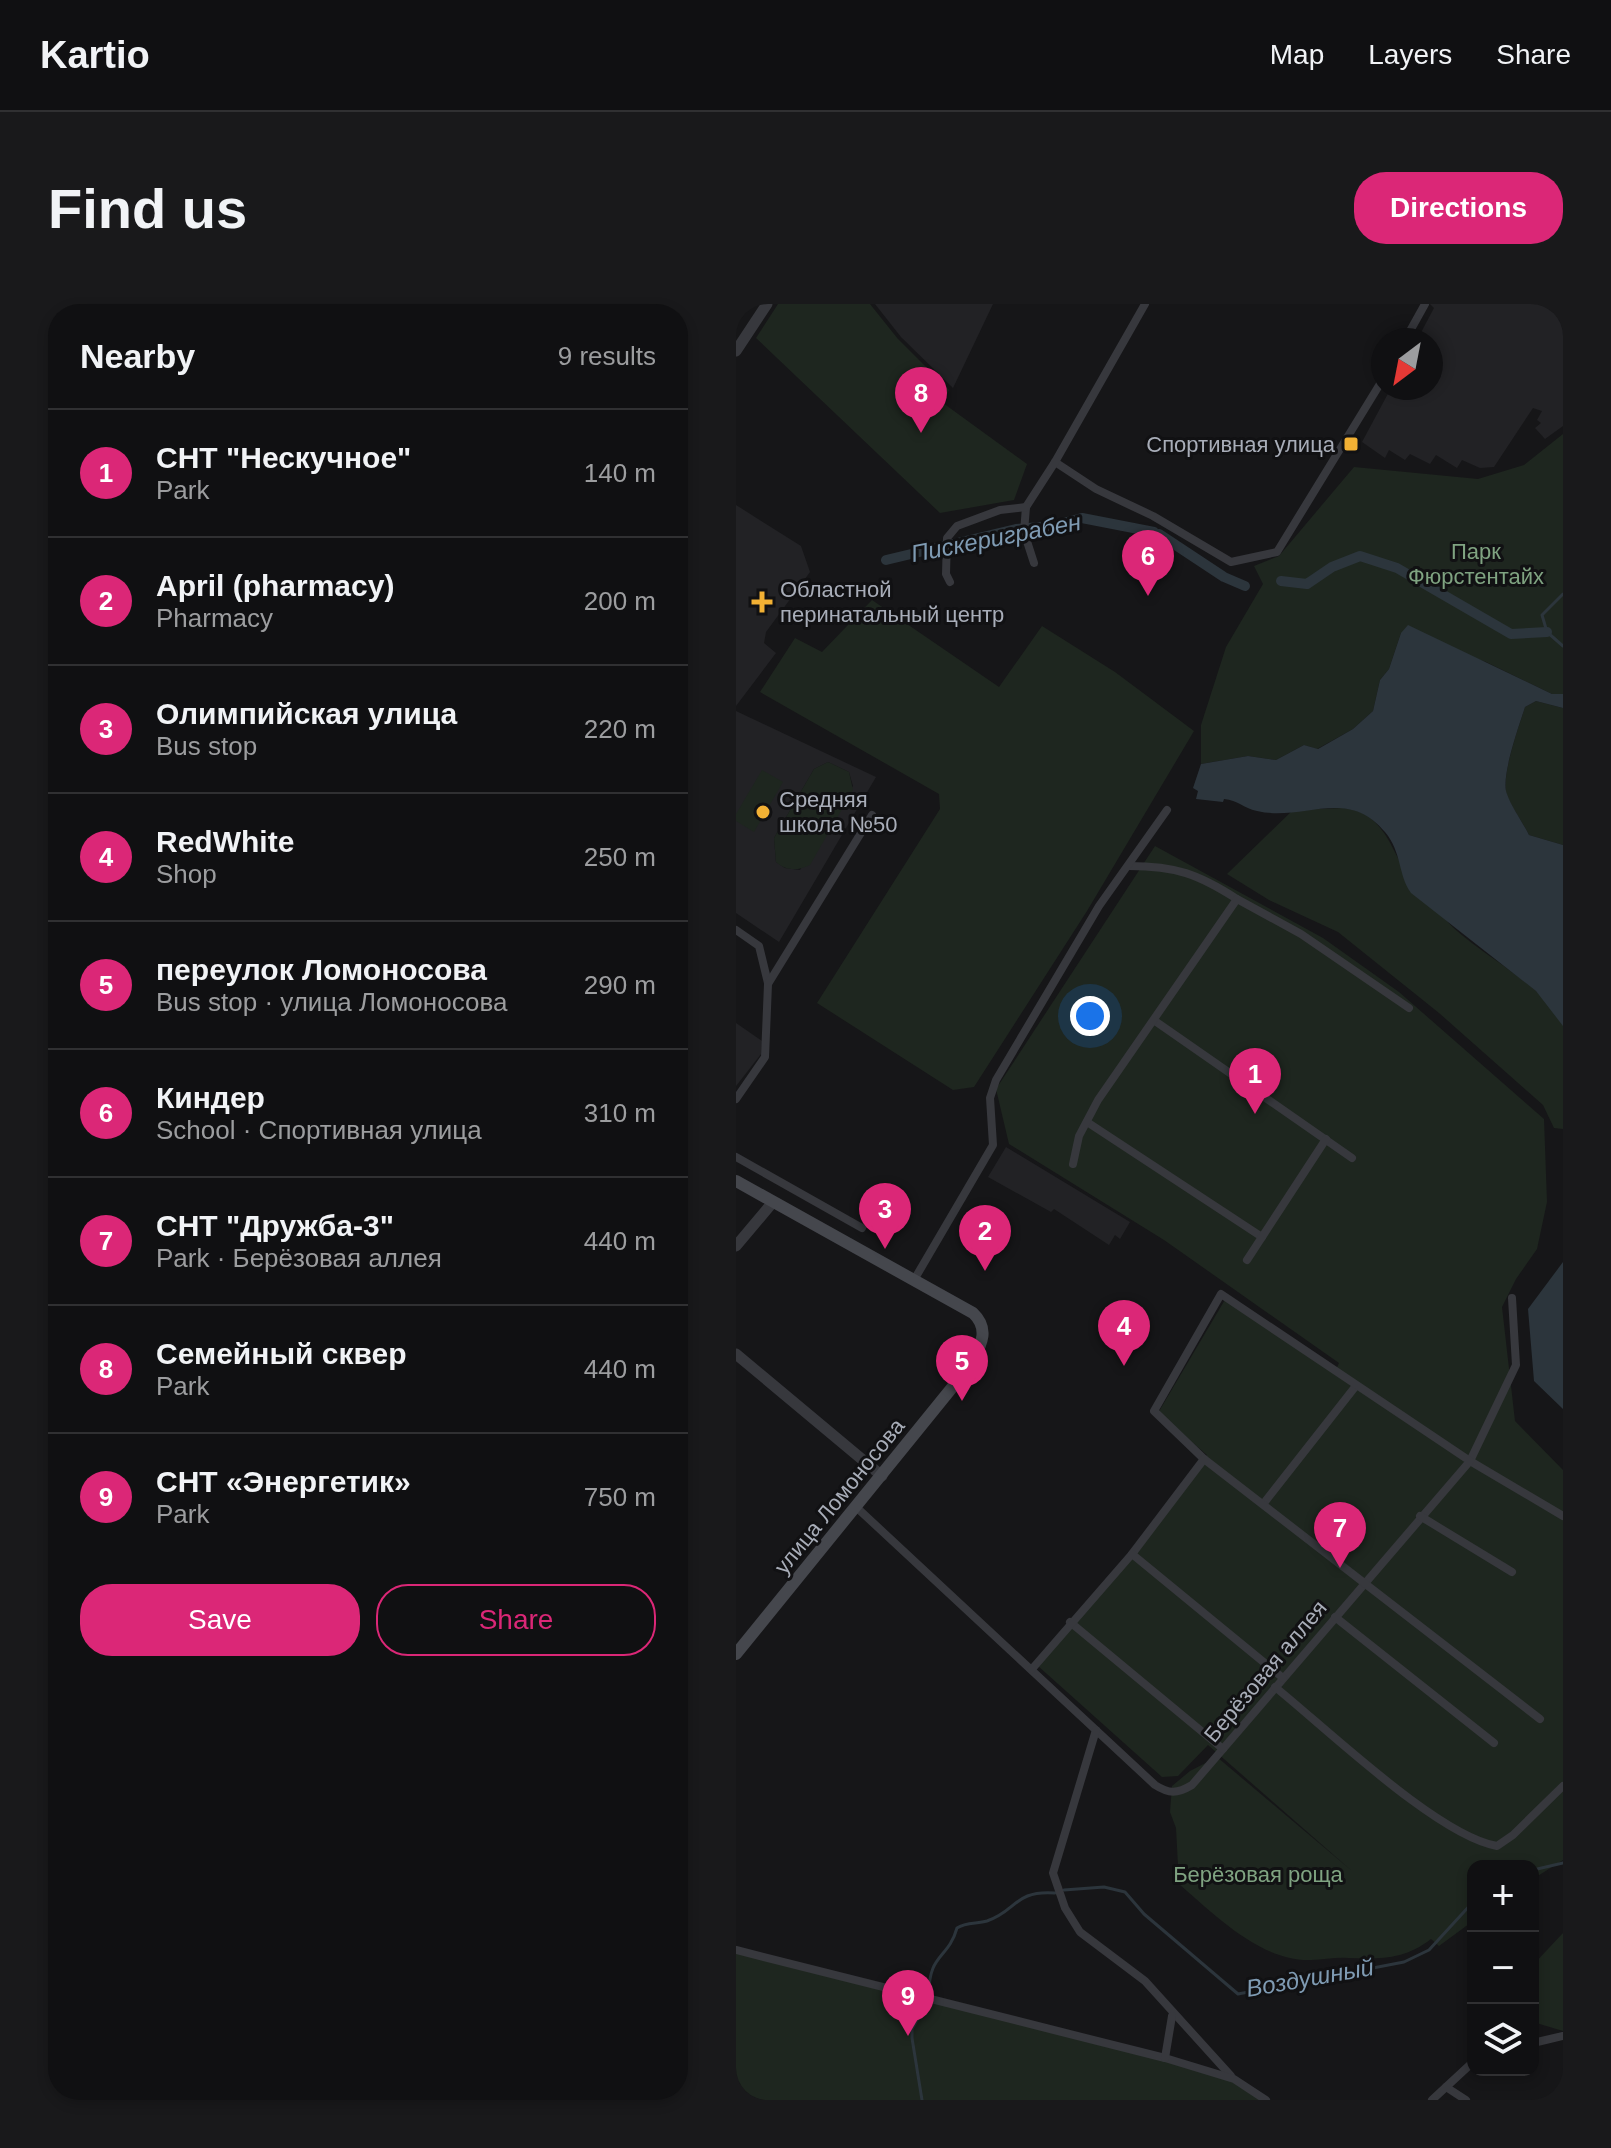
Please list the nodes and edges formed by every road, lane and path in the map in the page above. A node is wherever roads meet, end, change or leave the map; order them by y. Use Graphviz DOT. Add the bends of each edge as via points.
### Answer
graph roads {
  1 [pos="767,304"];
  2 [pos="1145,304"];
  3 [pos="1425,304"];
  4 [pos="1412,328"];
  5 [pos="736,351"];
  6 [pos="1371,399"];
  7 [pos="1055,462"];
  8 [pos="1026,507"];
  9 [pos="1034,563"];
  10 [pos="950,582"];
  11 [pos="1167,810"];
  12 [pos="872,815"];
  13 [pos="1129,866"];
  14 [pos="1237,899"];
  15 [pos="736,930"];
  16 [pos="768,984"];
  17 [pos="1409,1008"];
  18 [pos="1155,1021"];
  19 [pos="736,1099"];
  20 [pos="1087,1122"];
  21 [pos="1326,1139"];
  22 [pos="736,1157"];
  23 [pos="1352,1158"];
  24 [pos="1073,1164"];
  25 [pos="736,1181"];
  26 [pos="773,1202"];
  27 [pos="862,1228"];
  28 [pos="1262,1237"];
  29 [pos="736,1246"];
  30 [pos="1247,1260"];
  31 [pos="914,1280"];
  32 [pos="1512,1298"];
  33 [pos="736,1354"];
  34 [pos="1355,1387"];
  35 [pos="1204,1459"];
  36 [pos="1470,1461"];
  37 [pos="882,1476"];
  38 [pos="1264,1503"];
  39 [pos="855,1506"];
  40 [pos="1420,1516"];
  41 [pos="1563,1516"];
  42 [pos="1132,1554"];
  43 [pos="1512,1572"];
  44 [pos="1365,1581"];
  45 [pos="1335,1617"];
  46 [pos="1070,1622"];
  47 [pos="736,1654"];
  48 [pos="1032,1669"];
  49 [pos="1283,1678"];
  50 [pos="1275,1687"];
  51 [pos="1540,1719"];
  52 [pos="1096,1730"];
  53 [pos="1494,1743"];
  54 [pos="1223,1749"];
  55 [pos="1563,1786"];
  56 [pos="736,1950"];
  57 [pos="1172,2016"];
  58 [pos="1563,2036"];
  59 [pos="1539,2042"];
  60 [pos="1165,2058"];
  61 [pos="1467,2068"];
  62 [pos="1234,2079"];
  63 [pos="1446,2087"];
  64 [pos="1266,2100"];
  65 [pos="1432,2100"];
  66 [pos="1466,2100"];
  1 -- 5 [label="street"];
  2 -- 7 [label="street"];
  3 -- 4 [label="street"];
  6 -- 7 [label="street" via="1277,552 1231,562"];
  7 -- 8 [label="street"];
  8 -- 9 [label="street" via="1023,528"];
  8 -- 10 [label="street" via="1000,510 957,526 947,538"];
  11 -- 13 [label="street"];
  12 -- 16 [label="street"];
  13 -- 14 [label="street" via="1169,866 1204,878"];
  13 -- 31 [label="street" via="1099,906 996,1080 990,1098 993,1145"];
  14 -- 17 [label="street" via="1301,934"];
  14 -- 18 [label="street"];
  15 -- 16 [label="street" via="759,946"];
  16 -- 19 [label="street" via="765,1057"];
  18 -- 20 [label="street"];
  18 -- 21 [label="street"];
  20 -- 24 [label="street"];
  20 -- 28 [label="street"];
  21 -- 23 [label="street"];
  21 -- 28 [label="street"];
  22 -- 27 [label="street"];
  25 -- 26 [label="main road"];
  26 -- 29 [label="street"];
  26 -- 31 [label="main road"];
  28 -- 30 [label="street"];
  31 -- 37 [label="main road, улица Ломоносова" via="979,1319 984,1341"];
  32 -- 36 [label="street, Берёзовая аллея" via="1516,1365"];
  33 -- 37 [label="street"];
  34 -- 35 [label="street" via="1221,1294 1154,1411"];
  34 -- 36 [label="street"];
  34 -- 38 [label="street"];
  35 -- 38 [label="street"];
  35 -- 42 [label="street"];
  36 -- 40 [label="street, Берёзовая аллея"];
  36 -- 41 [label="street"];
  37 -- 39 [label="main road, улица Ломоносова"];
  38 -- 44 [label="street"];
  39 -- 47 [label="main road, улица Ломоносова"];
  39 -- 48 [label="street"];
  40 -- 43 [label="street"];
  40 -- 44 [label="street, Берёзовая аллея"];
  42 -- 46 [label="street"];
  42 -- 49 [label="street"];
  44 -- 45 [label="street, Берёзовая аллея"];
  44 -- 51 [label="street"];
  45 -- 49 [label="street, Берёзовая аллея"];
  45 -- 53 [label="street"];
  46 -- 48 [label="street"];
  46 -- 54 [label="street"];
  48 -- 52 [label="street"];
  49 -- 50 [label="street, Берёзовая аллея"];
  50 -- 54 [label="street, Берёзовая аллея"];
  50 -- 55 [label="street" via="1402,1792 1485,1844 1497,1846 1513,1835"];
  52 -- 54 [label="street, Берёзовая аллея" via="1166,1792 1179,1793 1192,1785"];
  52 -- 57 [label="street" via="1053,1873 1080,1932 1145,1981"];
  56 -- 60 [label="street"];
  57 -- 60 [label="street"];
  57 -- 62 [label="street"];
  58 -- 59 [label="street"];
  60 -- 62 [label="street"];
  61 -- 63 [label="street"];
  62 -- 64 [label="street"];
  63 -- 65 [label="street"];
  63 -- 66 [label="street"];
}
